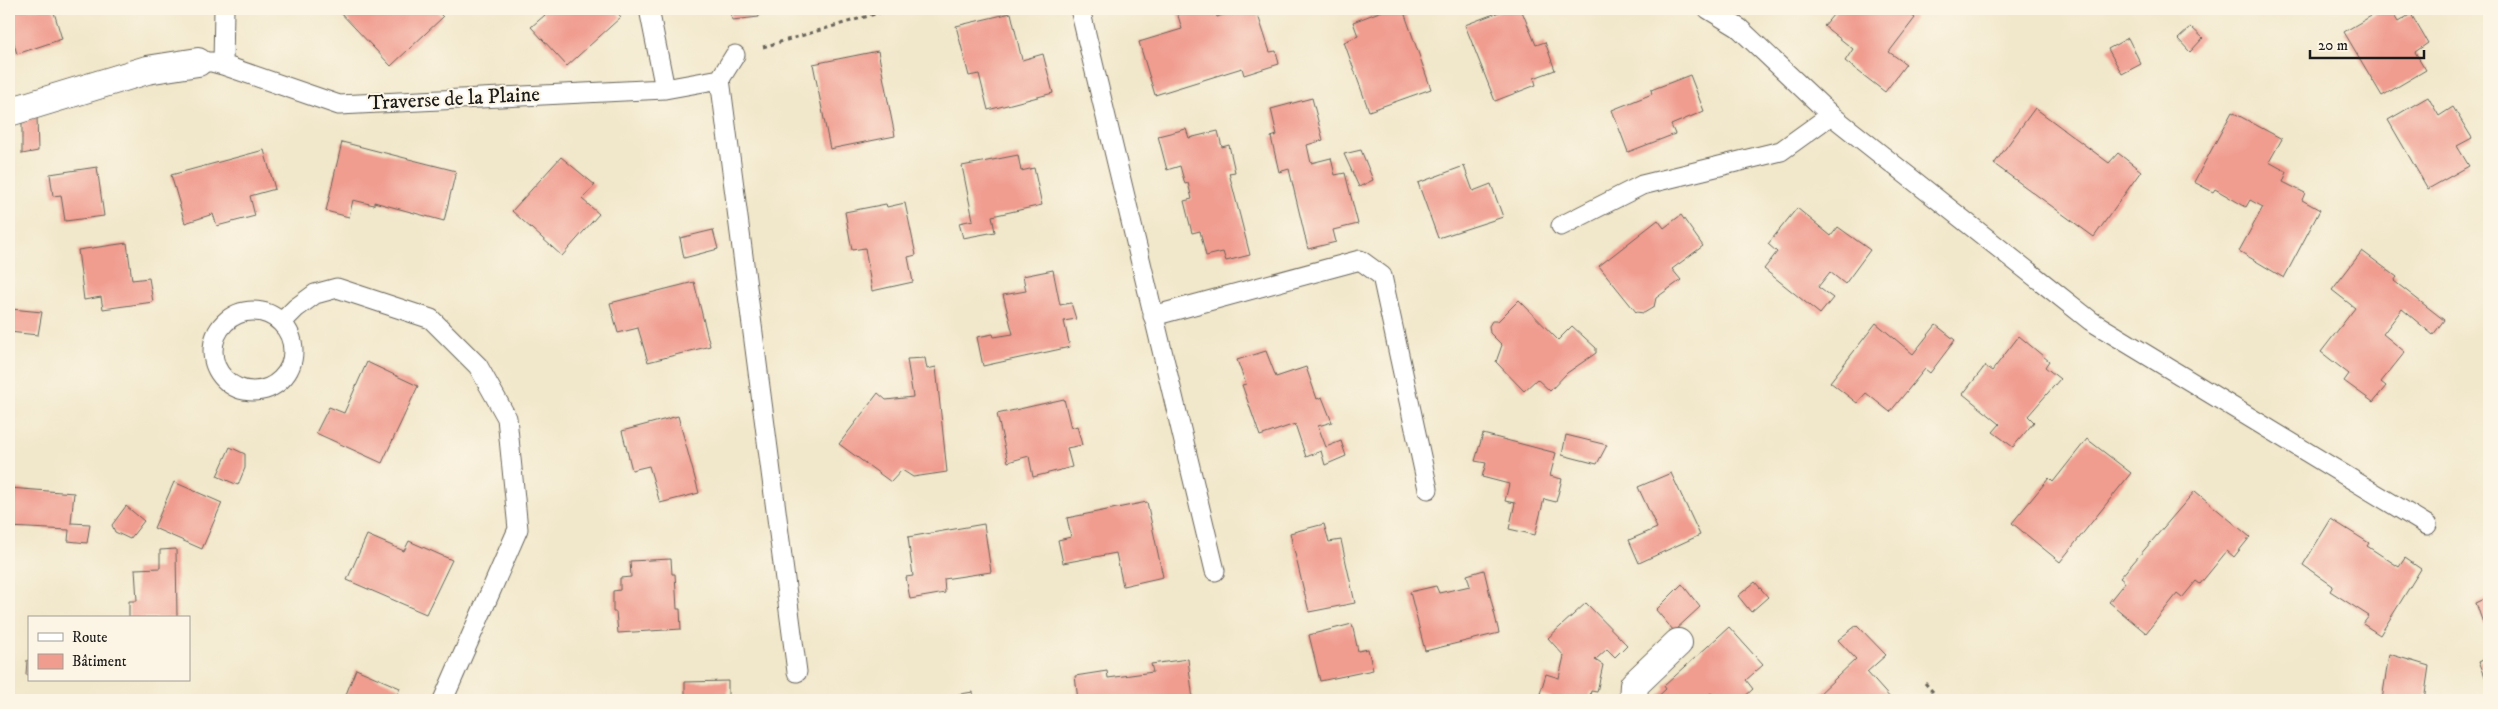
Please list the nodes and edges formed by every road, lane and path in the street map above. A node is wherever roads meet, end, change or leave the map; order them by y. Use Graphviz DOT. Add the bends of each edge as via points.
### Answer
graph roads {
  1 [pos="224,9"];
  2 [pos="648,9"];
  3 [pos="892,9"];
  4 [pos="1080,9"];
  5 [pos="1708,9"];
  6 [pos="735,55"];
  7 [pos="210,64"];
  8 [pos="720,79"];
  9 [pos="665,89"];
  10 [pos="9,112"];
  11 [pos="1831,115"];
  12 [pos="1561,226"];
  13 [pos="1153,316"];
  14 [pos="282,322"];
  15 [pos="1428,489"];
  16 [pos="2426,525"];
  17 [pos="1214,571"];
  18 [pos="1678,643"];
  19 [pos="797,672"];
  20 [pos="1925,683"];
  21 [pos="443,700"];
  22 [pos="1633,700"];
  23 [pos="1940,700"];
  1 -- 7 [label="lane"];
  2 -- 9 [label="lane"];
  3 -- 6 [label="path"];
  4 -- 13 [label="lane"];
  5 -- 11 [label="lane" via="1739,28"];
  6 -- 8 [label="lane"];
  7 -- 9 [label="lane, Traverse de la Plaine" via="339,105"];
  7 -- 10 [label="street, Traverse de la Plaine" via="147,70"];
  8 -- 9 [label="lane, Traverse de la Plaine"];
  8 -- 19 [label="lane"];
  11 -- 12 [label="lane" via="1780,150 1642,184"];
  11 -- 16 [label="lane" via="2091,321"];
  13 -- 15 [label="lane" via="1360,260 1382,276"];
  13 -- 17 [label="lane"];
  14 -- 14 [label="lane" via="269,313 253,310 237,313 224,322 215,335 212,351 224,380 238,389 254,392 269,389 282,380 291,366 294,351 291,335"];
  14 -- 21 [label="lane" via="315,294 336,288 431,319 478,366 507,418 518,529"];
  18 -- 22 [label="street" via="1634,685"];
  20 -- 23 [label="path"];
}
